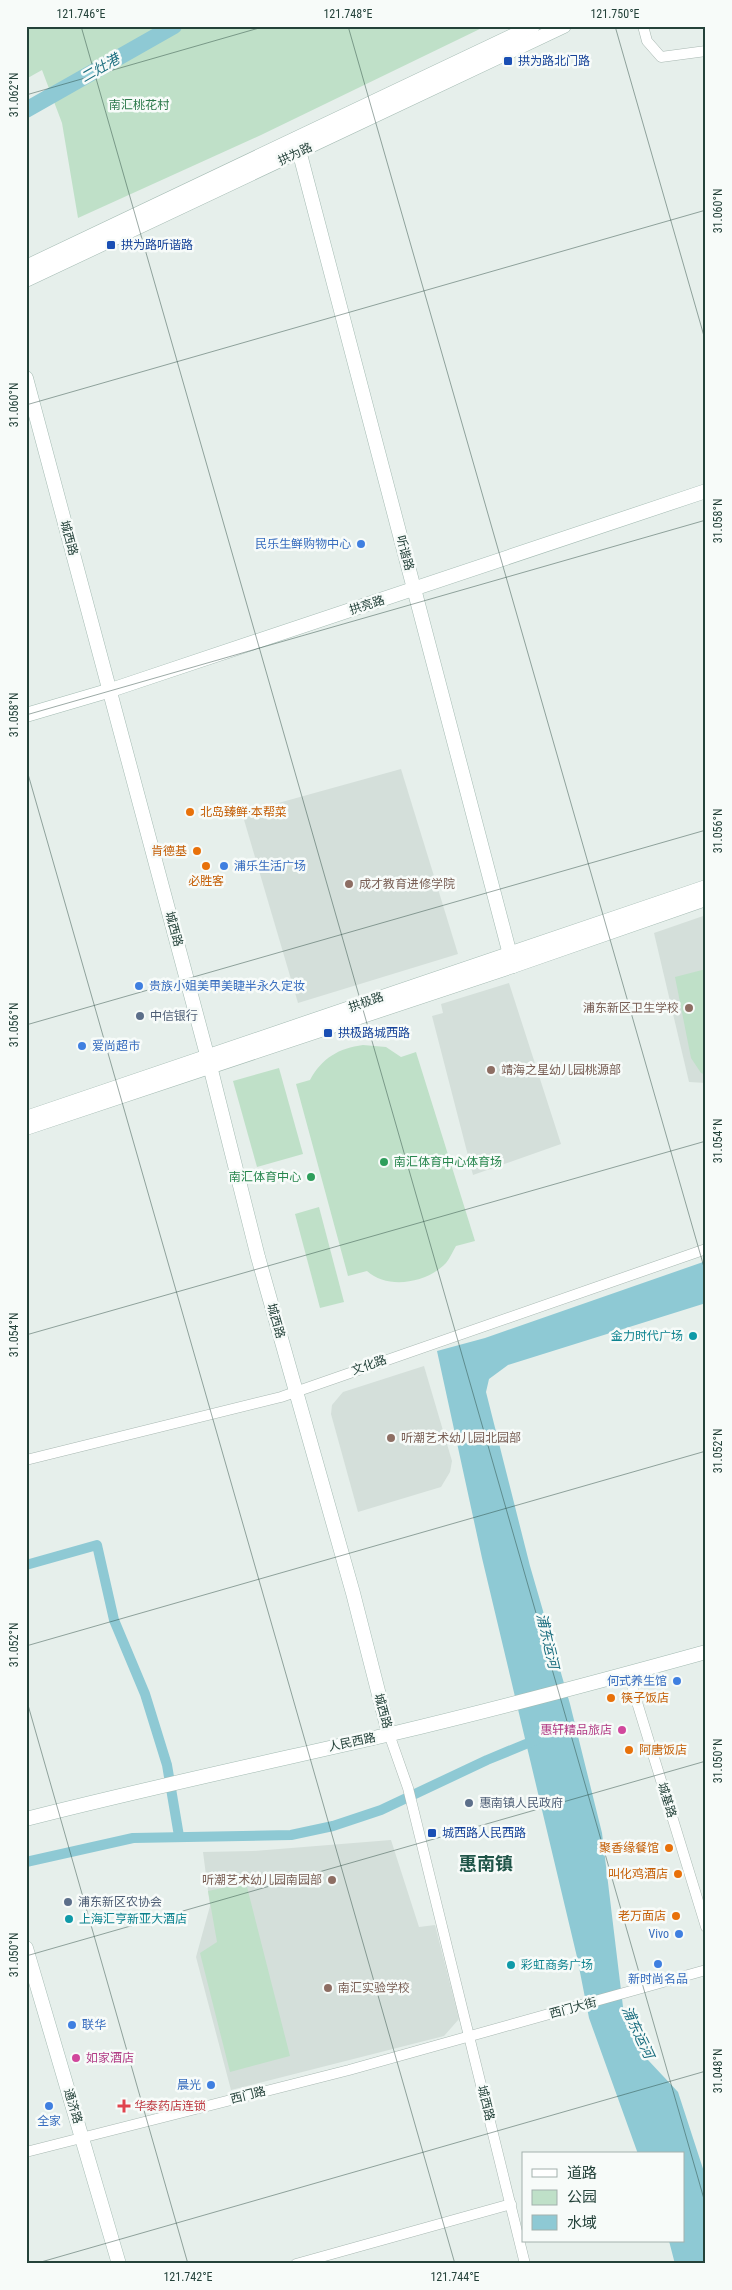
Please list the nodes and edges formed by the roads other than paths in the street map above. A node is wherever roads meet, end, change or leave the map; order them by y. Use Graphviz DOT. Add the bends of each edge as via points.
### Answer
graph roads {
  1 [pos="533,26"];
  2 [pos="564,26"];
  3 [pos="643,26"];
  4 [pos="706,52"];
  5 [pos="298,146"];
  6 [pos="26,267"];
  7 [pos="26,280"];
  8 [pos="26,378"];
  9 [pos="706,491"];
  10 [pos="414,589"];
  11 [pos="111,690"];
  12 [pos="26,715"];
  13 [pos="706,887"];
  14 [pos="706,899"];
  15 [pos="511,960"];
  16 [pos="209,1061"];
  17 [pos="26,1118"];
  18 [pos="26,1128"];
  19 [pos="706,1249"];
  20 [pos="296,1391"];
  21 [pos="26,1460"];
  22 [pos="706,1652"];
  23 [pos="628,1673"];
  24 [pos="389,1734"];
  25 [pos="26,1819"];
  26 [pos="706,1927"];
  27 [pos="26,1948"];
  28 [pos="706,1970"];
  29 [pos="469,2037"];
  30 [pos="82,2137"];
  31 [pos="26,2152"];
  32 [pos="511,2204"];
  33 [pos="119,2264"];
  34 [pos="296,2264"];
  35 [pos="525,2264"];
  1 -- 5 [label="street, 拱为路"];
  2 -- 5 [label="street, 拱为路"];
  3 -- 4 [label="street" via="647,41 661,57"];
  5 -- 6 [label="street, 拱为路"];
  5 -- 7 [label="street, 拱为路"];
  5 -- 10 [label="street, 听谐路"];
  8 -- 11 [label="street, 城西路"];
  9 -- 10 [label="street, 拱亮路"];
  10 -- 11 [label="street, 拱亮路"];
  10 -- 15 [label="street, 听谐路"];
  11 -- 12 [label="street, 拱亮路"];
  11 -- 16 [label="street, 城西路"];
  13 -- 15 [label="street, 拱极路"];
  14 -- 15 [label="street, 拱极路"];
  15 -- 16 [label="street, 拱极路"];
  16 -- 17 [label="street, 拱极路"];
  16 -- 18 [label="street, 拱极路"];
  16 -- 20 [label="street, 城西路"];
  19 -- 20 [label="street, 文化路"];
  20 -- 21 [label="street, 文化路"];
  20 -- 24 [label="street, 城西路"];
  22 -- 23 [label="street, 人民西路"];
  23 -- 24 [label="street, 人民西路"];
  23 -- 26 [label="street, 城基路"];
  24 -- 25 [label="street, 人民西路"];
  24 -- 29 [label="street, 城西路" via="408,1788"];
  27 -- 30 [label="street, 通济路"];
  28 -- 29 [label="street, 西门大街"];
  29 -- 30 [label="street, 西门路"];
  29 -- 32 [label="street, 城西路"];
  30 -- 31 [label="street, 西门路"];
  30 -- 33 [label="street, 通济路"];
  32 -- 34 [label="street"];
  32 -- 35 [label="street, 城西路"];
}
